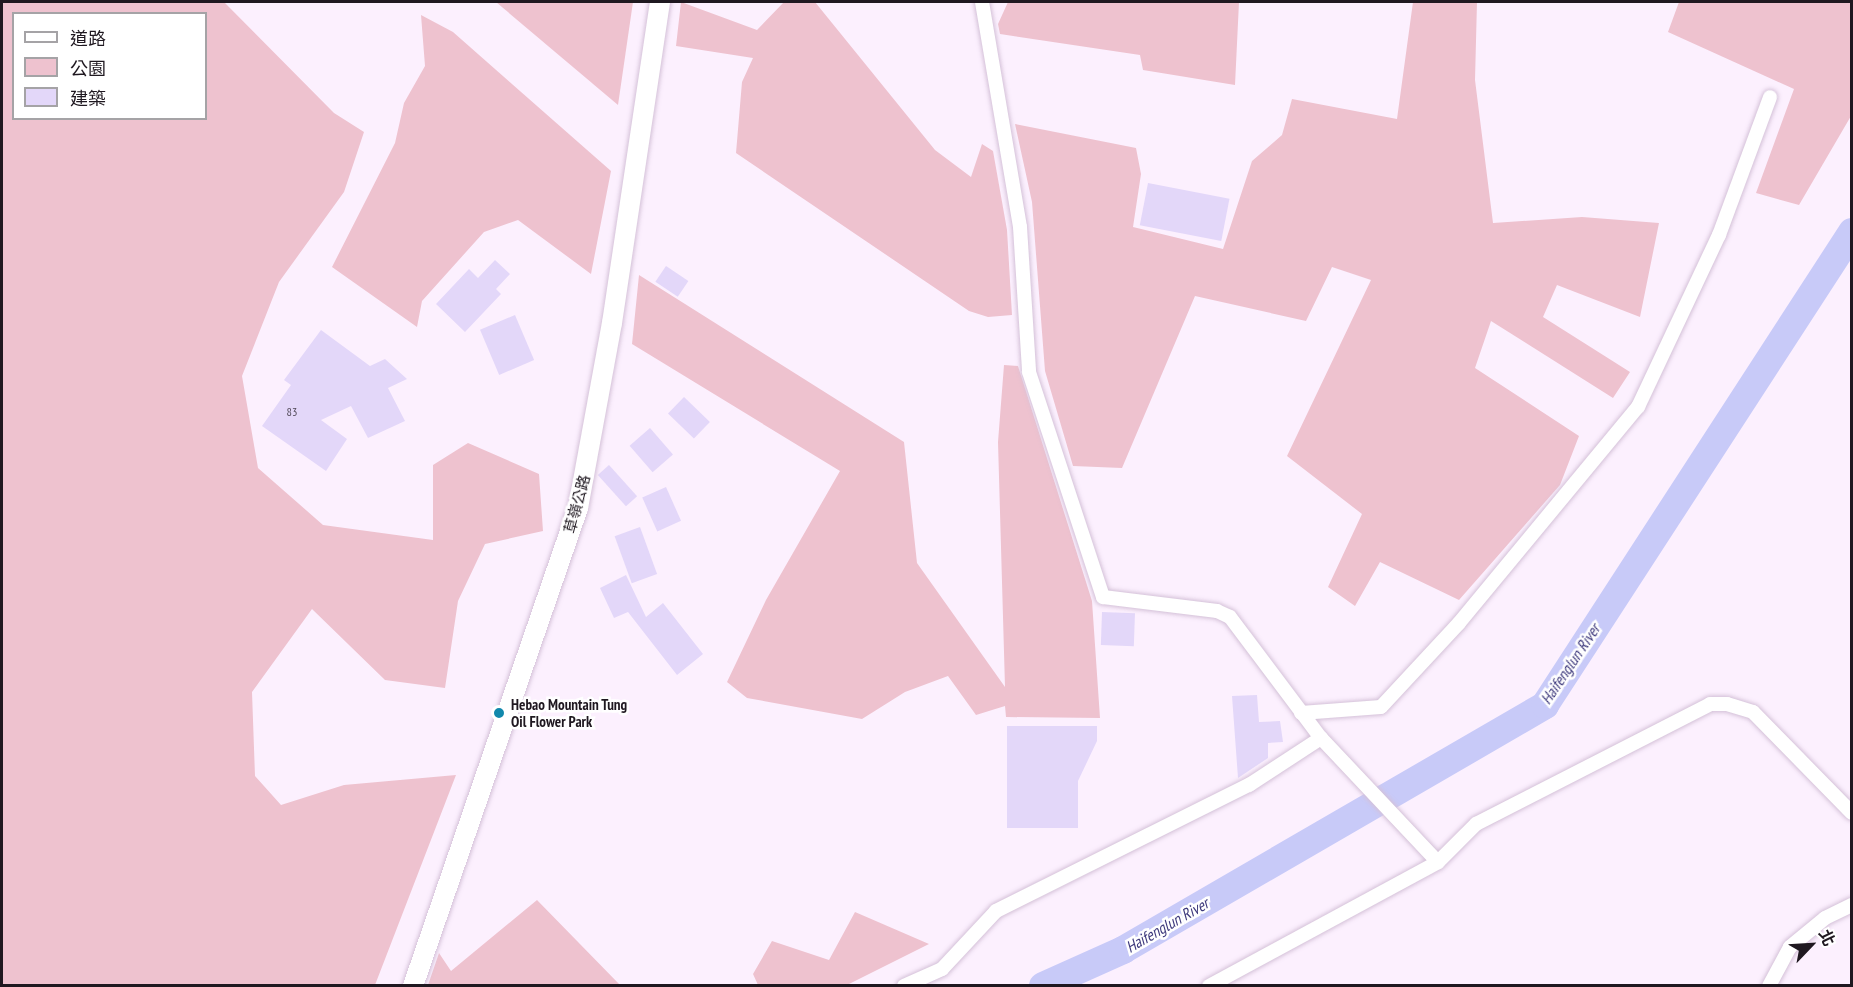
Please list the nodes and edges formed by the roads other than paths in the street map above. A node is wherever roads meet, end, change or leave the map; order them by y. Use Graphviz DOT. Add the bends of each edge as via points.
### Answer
graph roads {
  1 [pos="660,2"];
  2 [pos="982,2"];
  3 [pos="1770,97"];
  4 [pos="1301,713"];
  5 [pos="1321,738"];
  6 [pos="1851,813"];
  7 [pos="1438,862"];
  8 [pos="1851,905"];
  9 [pos="413,986"];
  10 [pos="904,986"];
  11 [pos="1209,986"];
  12 [pos="1769,986"];
  1 -- 9 [label="main road, 草嶺公路" via="612,323 578,508"];
  2 -- 4 [label="street" via="1020,227 1029,372 1099,589 1111,599 1218,610 1230,617"];
  3 -- 4 [label="street" via="1719,235 1638,407 1459,623 1381,707"];
  4 -- 5 [label="street"];
  5 -- 7 [label="street"];
  5 -- 10 [label="street" via="1249,785 996,911 942,969"];
  6 -- 7 [label="street" via="1753,712 1727,704 1710,704 1476,824"];
  7 -- 11 [label="street"];
  8 -- 12 [label="street" via="1825,918 1790,947"];
}
